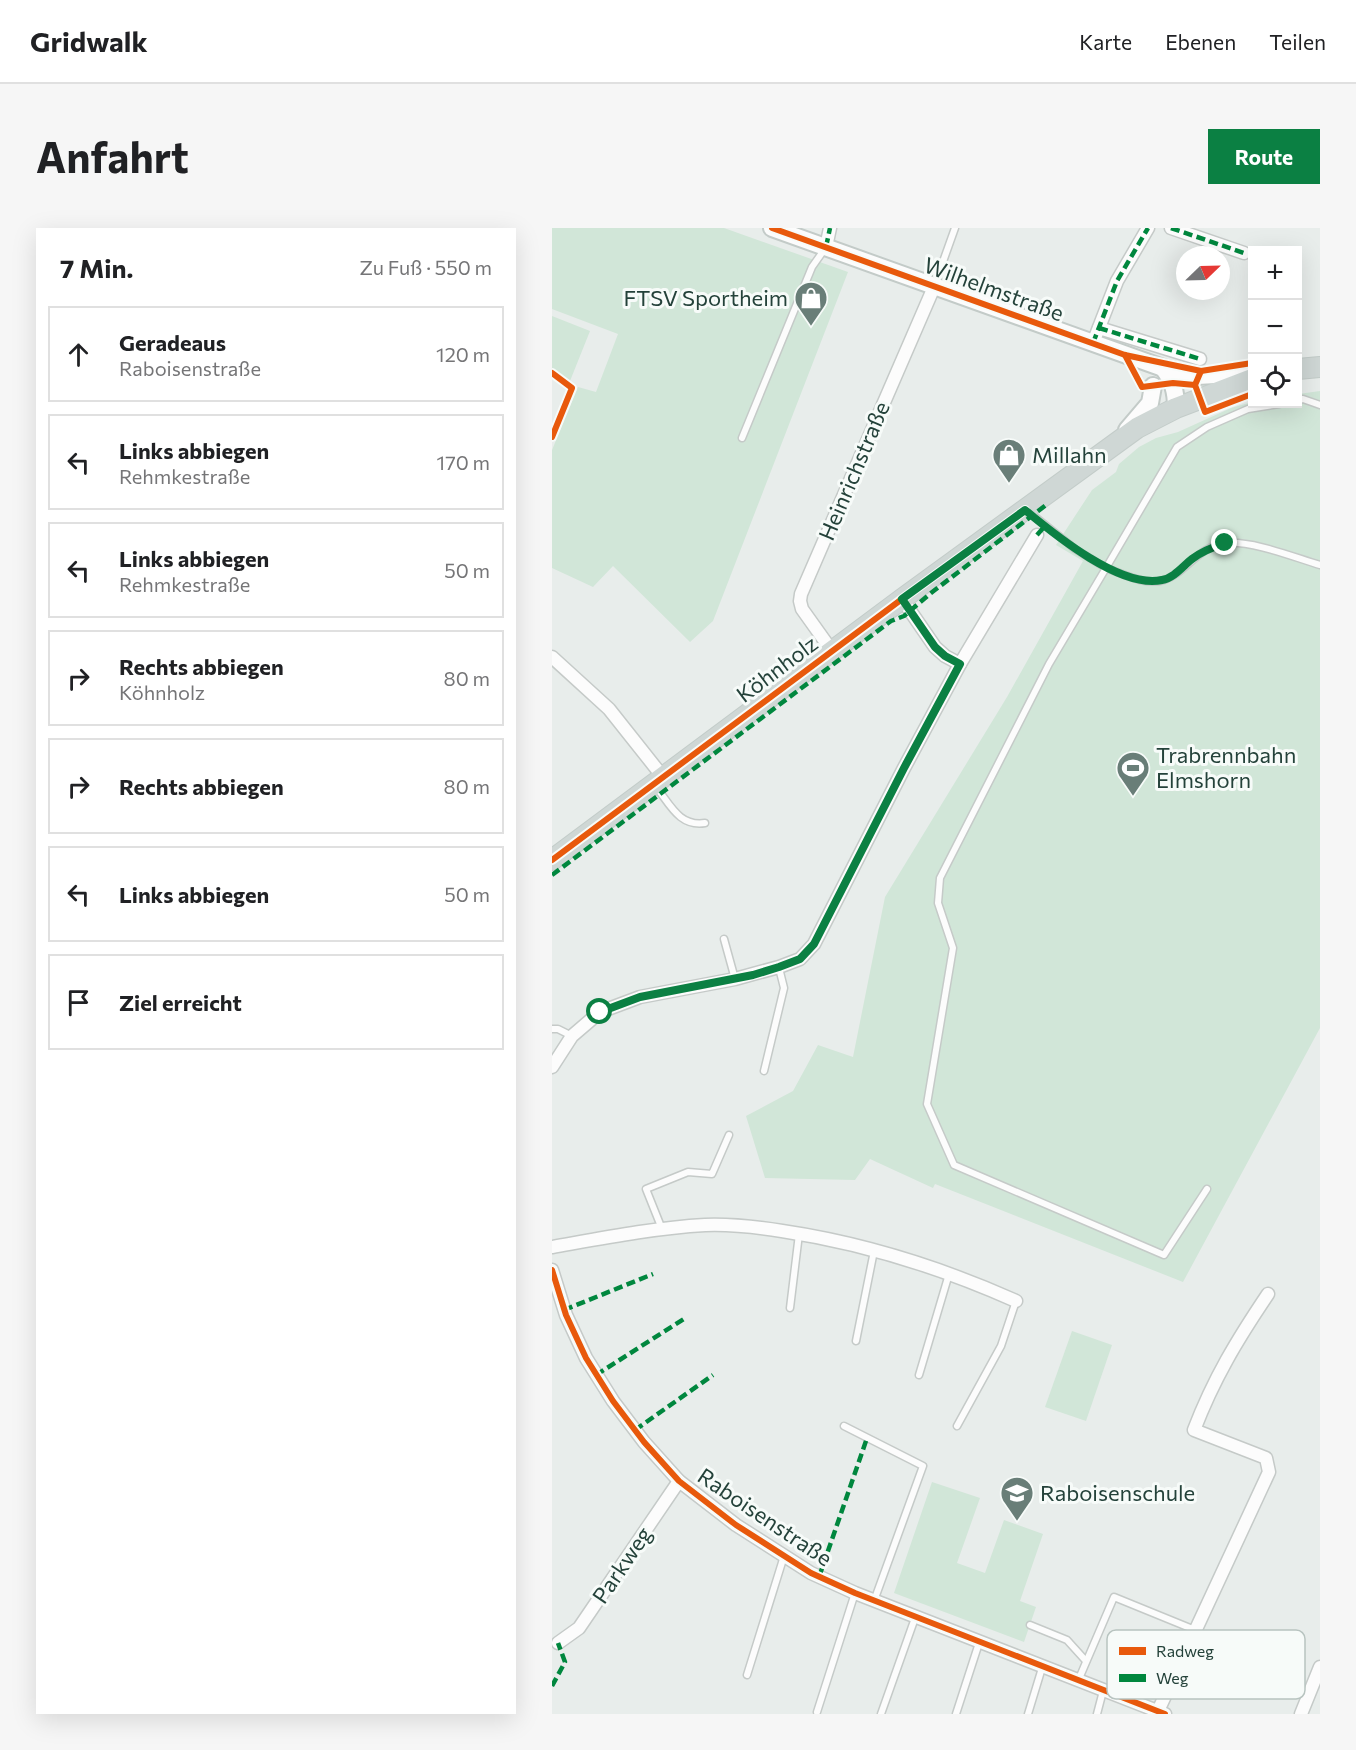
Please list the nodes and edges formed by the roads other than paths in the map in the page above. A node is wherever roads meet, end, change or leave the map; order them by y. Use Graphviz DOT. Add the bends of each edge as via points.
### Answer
graph roads {
  1 [pos="772,228"];
  2 [pos="830,228"];
  3 [pos="955,228"];
  4 [pos="1148,228"];
  5 [pos="1171,228"];
  6 [pos="826,248"];
  7 [pos="1244,253"];
  8 [pos="934,287"];
  9 [pos="1096,336"];
  10 [pos="1125,355"];
  11 [pos="1200,359"];
  12 [pos="1320,367"];
  13 [pos="1163,368"];
  14 [pos="1302,369"];
  15 [pos="1248,373"];
  16 [pos="1248,381"];
  17 [pos="1153,386"];
  18 [pos="1302,399"];
  19 [pos="1320,405"];
  20 [pos="1176,408"];
  21 [pos="1254,408"];
  22 [pos="742,438"];
  23 [pos="1108,448"];
  24 [pos="1025,510"];
  25 [pos="1037,535"];
  26 [pos="1320,565"];
  27 [pos="1106,568"];
  28 [pos="902,599"];
  29 [pos="832,651"];
  30 [pos="552,657"];
  31 [pos="960,664"];
  32 [pos="658,780"];
  33 [pos="705,823"];
  34 [pos="552,860"];
  35 [pos="724,939"];
  36 [pos="779,967"];
  37 [pos="735,979"];
  38 [pos="552,1029"];
  39 [pos="572,1036"];
  40 [pos="552,1067"];
  41 [pos="764,1071"];
  42 [pos="729,1135"];
  43 [pos="1207,1189"];
  44 [pos="663,1229"];
  45 [pos="799,1233"];
  46 [pos="552,1247"];
  47 [pos="874,1251"];
  48 [pos="552,1270"];
  49 [pos="949,1274"];
  50 [pos="1268,1294"];
  51 [pos="1016,1301"];
  52 [pos="790,1308"];
  53 [pos="856,1341"];
  54 [pos="919,1375"];
  55 [pos="844,1426"];
  56 [pos="957,1426"];
  57 [pos="678,1481"];
  58 [pos="784,1556"];
  59 [pos="855,1593"];
  60 [pos="873,1601"];
  61 [pos="915,1618"];
  62 [pos="1030,1625"];
  63 [pos="1195,1630"];
  64 [pos="558,1643"];
  65 [pos="979,1643"];
  66 [pos="1086,1661"];
  67 [pos="1320,1667"];
  68 [pos="1042,1668"];
  69 [pos="747,1676"];
  70 [pos="1078,1681"];
  71 [pos="1103,1691"];
  72 [pos="1107,1692"];
  73 [pos="1125,1699"];
  74 [pos="817,1712"];
  75 [pos="1161,1712"];
  76 [pos="881,1714"];
  77 [pos="956,1714"];
  78 [pos="1028,1714"];
  79 [pos="1097,1714"];
  80 [pos="1301,1714"];
  1 -- 6 [label="main road, Wilhelmstraße"];
  2 -- 6 [label="street"];
  3 -- 8 [label="lane"];
  4 -- 9 [label="street" via="1117,281"];
  5 -- 7 [label="street"];
  6 -- 8 [label="main road, Wilhelmstraße"];
  6 -- 22 [label="lane" via="812,267"];
  8 -- 9 [label="main road, Wilhelmstraße"];
  8 -- 29 [label="street, Heinrichstraße" via="801,594 802,609"];
  9 -- 10 [label="main road, Wilhelmstraße"];
  9 -- 11 [label="street"];
  10 -- 13 [label="main road, Wilhelmstraße"];
  10 -- 17 [label="main road, Wilhelmstraße" via="1146,372"];
  12 -- 14 [label="main road"];
  13 -- 15 [label="main road, Wilhelmstraße" via="1197,376"];
  13 -- 20 [label="main road" via="1173,383"];
  16 -- 20 [label="main road, Köhnholz"];
  17 -- 20 [label="main road, Wilhelmstraße"];
  17 -- 23 [label="main road" via="1150,403"];
  18 -- 19 [label="lane"];
  20 -- 23 [label="main road, Köhnholz"];
  21 -- 27 [label="lane" via="1207,427 1177,447"];
  23 -- 24 [label="main road, Köhnholz"];
  24 -- 27 [label="lane"];
  24 -- 28 [label="main road, Köhnholz"];
  25 -- 31 [label="street"];
  26 -- 27 [label="lane" via="1246,544 1225,543 1209,548 1164,580 1150,581"];
  27 -- 43 [label="lane" via="1049,664 940,878 938,903 953,948 927,1104 954,1166 1164,1255"];
  28 -- 29 [label="main road, Köhnholz"];
  28 -- 31 [label="street" via="935,647"];
  29 -- 32 [label="main road, Köhnholz"];
  30 -- 32 [label="street" via="609,709"];
  31 -- 36 [label="street" via="814,944 800,959"];
  32 -- 33 [label="lane" via="680,819"];
  32 -- 34 [label="main road, Köhnholz"];
  35 -- 37 [label="lane"];
  36 -- 37 [label="street"];
  36 -- 41 [label="lane" via="784,988"];
  37 -- 39 [label="street" via="640,997 600,1012"];
  38 -- 39 [label="lane"];
  39 -- 40 [label="street"];
  42 -- 44 [label="lane" via="712,1174 688,1172 646,1189"];
  44 -- 45 [label="street" via="707,1225"];
  44 -- 46 [label="street"];
  45 -- 47 [label="street"];
  45 -- 52 [label="lane"];
  47 -- 49 [label="street"];
  47 -- 53 [label="lane"];
  48 -- 57 [label="street, Raboisenstraße" via="566,1315 586,1358 613,1401"];
  49 -- 51 [label="street"];
  49 -- 54 [label="lane"];
  50 -- 63 [label="street" via="1226,1359 1194,1430 1266,1458 1269,1472"];
  51 -- 56 [label="lane" via="1001,1346"];
  55 -- 60 [label="lane" via="923,1466"];
  57 -- 58 [label="street, Raboisenstraße"];
  57 -- 64 [label="street, Parkweg" via="579,1628"];
  58 -- 59 [label="street, Raboisenstraße"];
  58 -- 69 [label="lane, Raboisenstraße"];
  59 -- 60 [label="street, Raboisenstraße"];
  59 -- 74 [label="lane"];
  60 -- 61 [label="street, Raboisenstraße"];
  61 -- 65 [label="street, Raboisenstraße"];
  61 -- 76 [label="lane"];
  62 -- 66 [label="lane" via="1067,1640"];
  63 -- 66 [label="lane" via="1114,1597"];
  65 -- 68 [label="street, Raboisenstraße"];
  65 -- 77 [label="lane"];
  66 -- 70 [label="lane"];
  67 -- 80 [label="street"];
  68 -- 70 [label="street, Raboisenstraße"];
  68 -- 78 [label="lane"];
  70 -- 71 [label="street, Raboisenstraße"];
  71 -- 72 [label="street, Raboisenstraße"];
  71 -- 79 [label="lane"];
  73 -- 75 [label="street, Raboisenstraße"];
}
